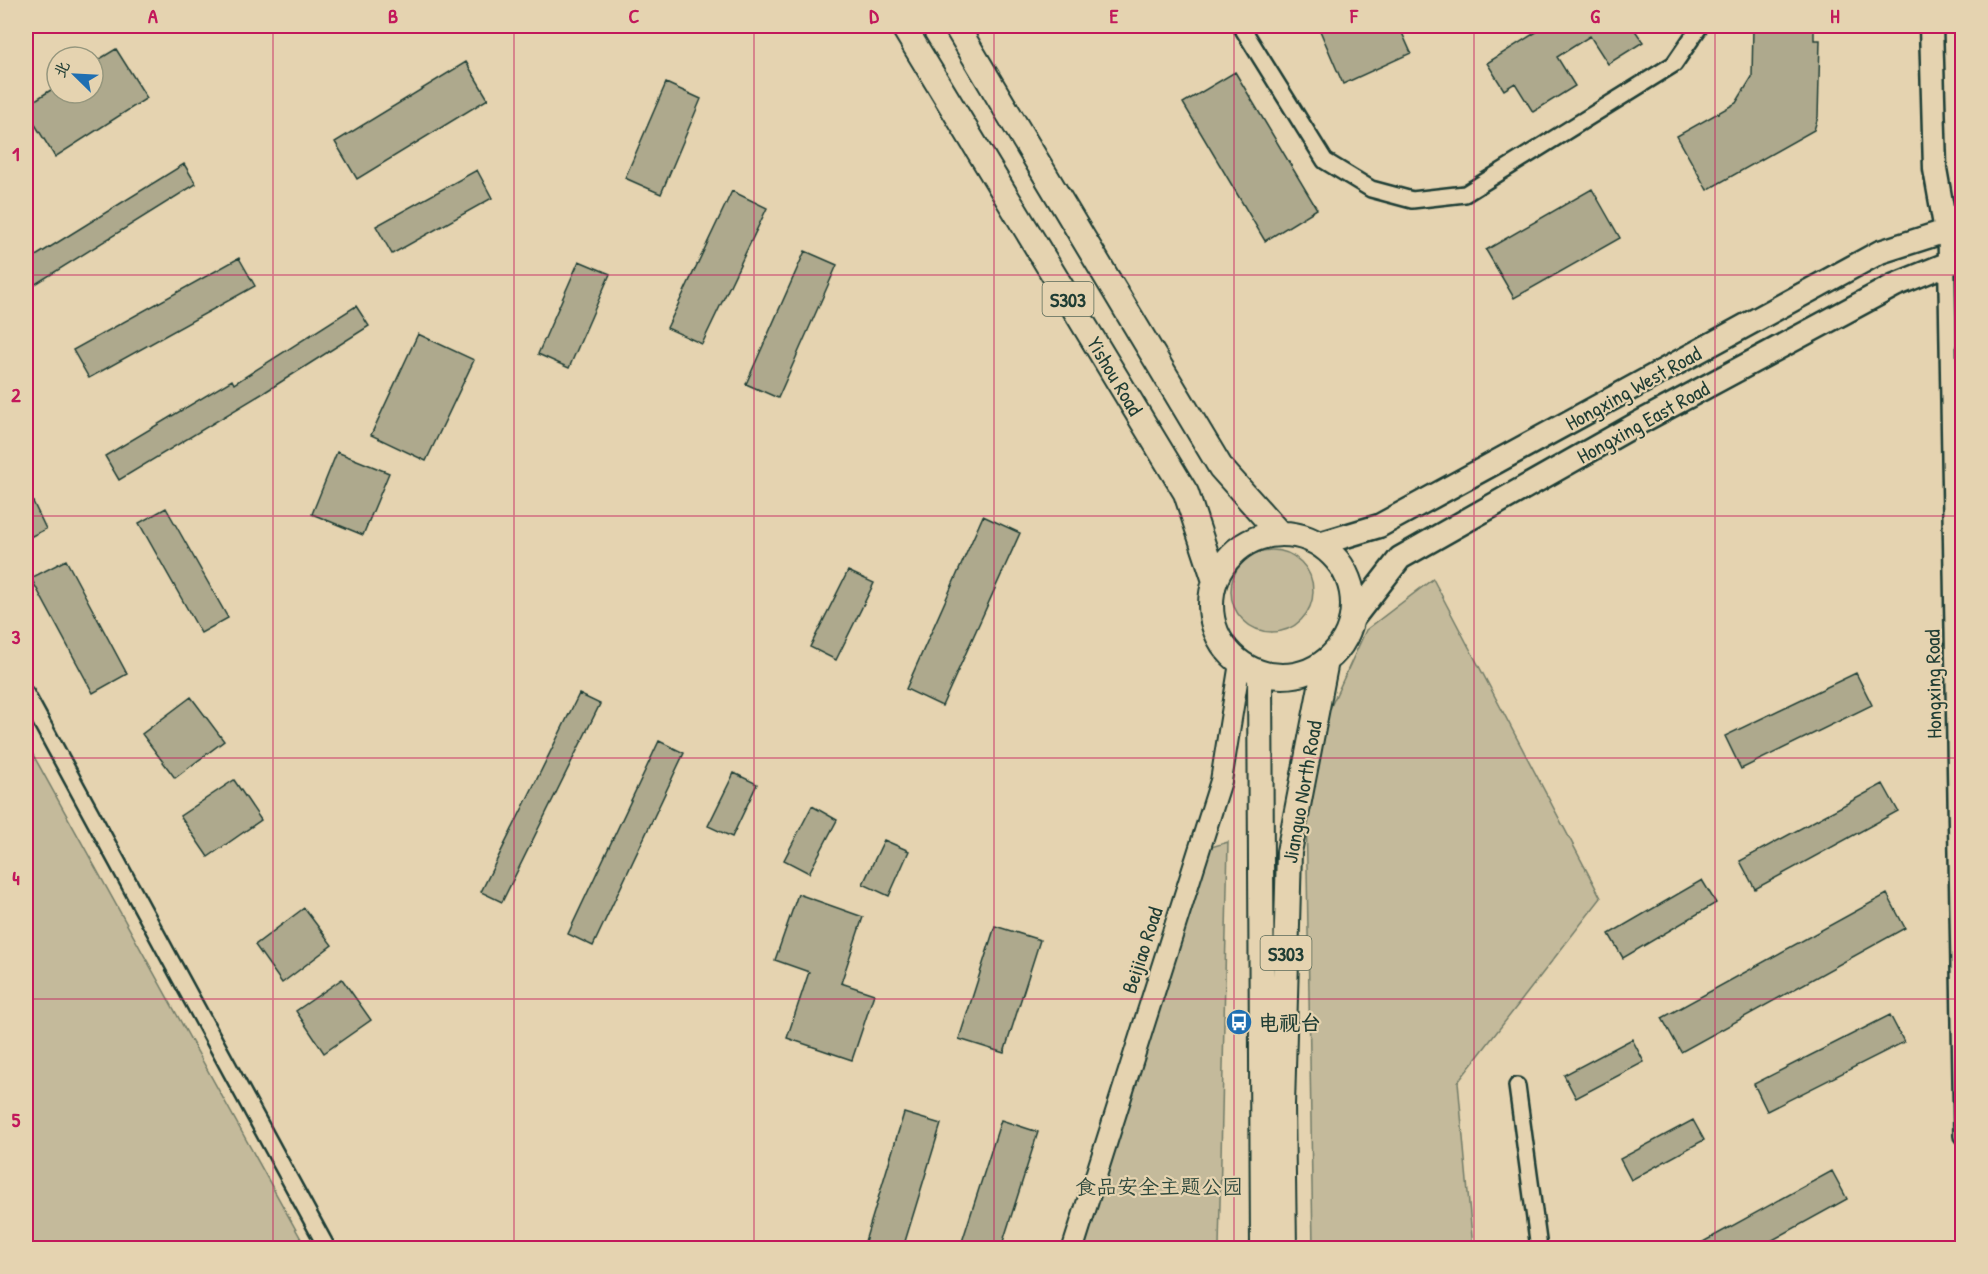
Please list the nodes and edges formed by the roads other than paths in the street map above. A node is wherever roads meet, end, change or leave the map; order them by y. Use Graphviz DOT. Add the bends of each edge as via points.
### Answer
graph roads {
  1 [pos="903,26"];
  2 [pos="956,26"];
  3 [pos="1241,26"];
  4 [pos="1700,26"];
  5 [pos="1931,26"];
  6 [pos="1954,230"];
  7 [pos="1955,262"];
  8 [pos="1280,534"];
  9 [pos="1319,544"];
  10 [pos="1215,581"];
  11 [pos="1351,621"];
  12 [pos="1326,661"];
  13 [pos="1250,668"];
  14 [pos="26,694"];
  15 [pos="1517,1086"];
  16 [pos="1962,1136"];
  17 [pos="327,1248"];
  18 [pos="1073,1248"];
  19 [pos="1263,1248"];
  20 [pos="1284,1248"];
  21 [pos="1539,1248"];
  1 -- 10 [label="main road, Yishou Road / S303" via="1186,493"];
  2 -- 8 [label="main road, Yishou Road / S303" via="1221,468"];
  3 -- 4 [label="street" via="1325,161 1371,189 1412,200 1465,194 1674,64"];
  5 -- 6 [label="main road" via="1935,169"];
  6 -- 7 [label="street, Hongxing Road"];
  6 -- 9 [label="main road, Hongxing West Road" via="1880,252 1379,526"];
  7 -- 11 [label="main road, Hongxing East Road" via="1895,285 1400,558"];
  7 -- 16 [label="street, Hongxing Road"];
  8 -- 9 [label="main road" via="1300,536"];
  8 -- 10 [label="main road" via="1259,538 1241,548 1226,562"];
  9 -- 11 [label="main road" via="1335,557 1346,574 1353,597"];
  10 -- 13 [label="main road" via="1211,603 1214,626 1224,646"];
  11 -- 12 [label="main road" via="1342,643"];
  12 -- 13 [label="main road" via="1306,672 1283,677"];
  12 -- 20 [label="main road, Jianguo North Road / S303" via="1288,852 1282,1105"];
  13 -- 18 [label="street, Beijiao Road" via="1221,781"];
  13 -- 19 [label="main road, Jianguo North Road"];
  14 -- 17 [label="street"];
  15 -- 21 [label="street"];
}
